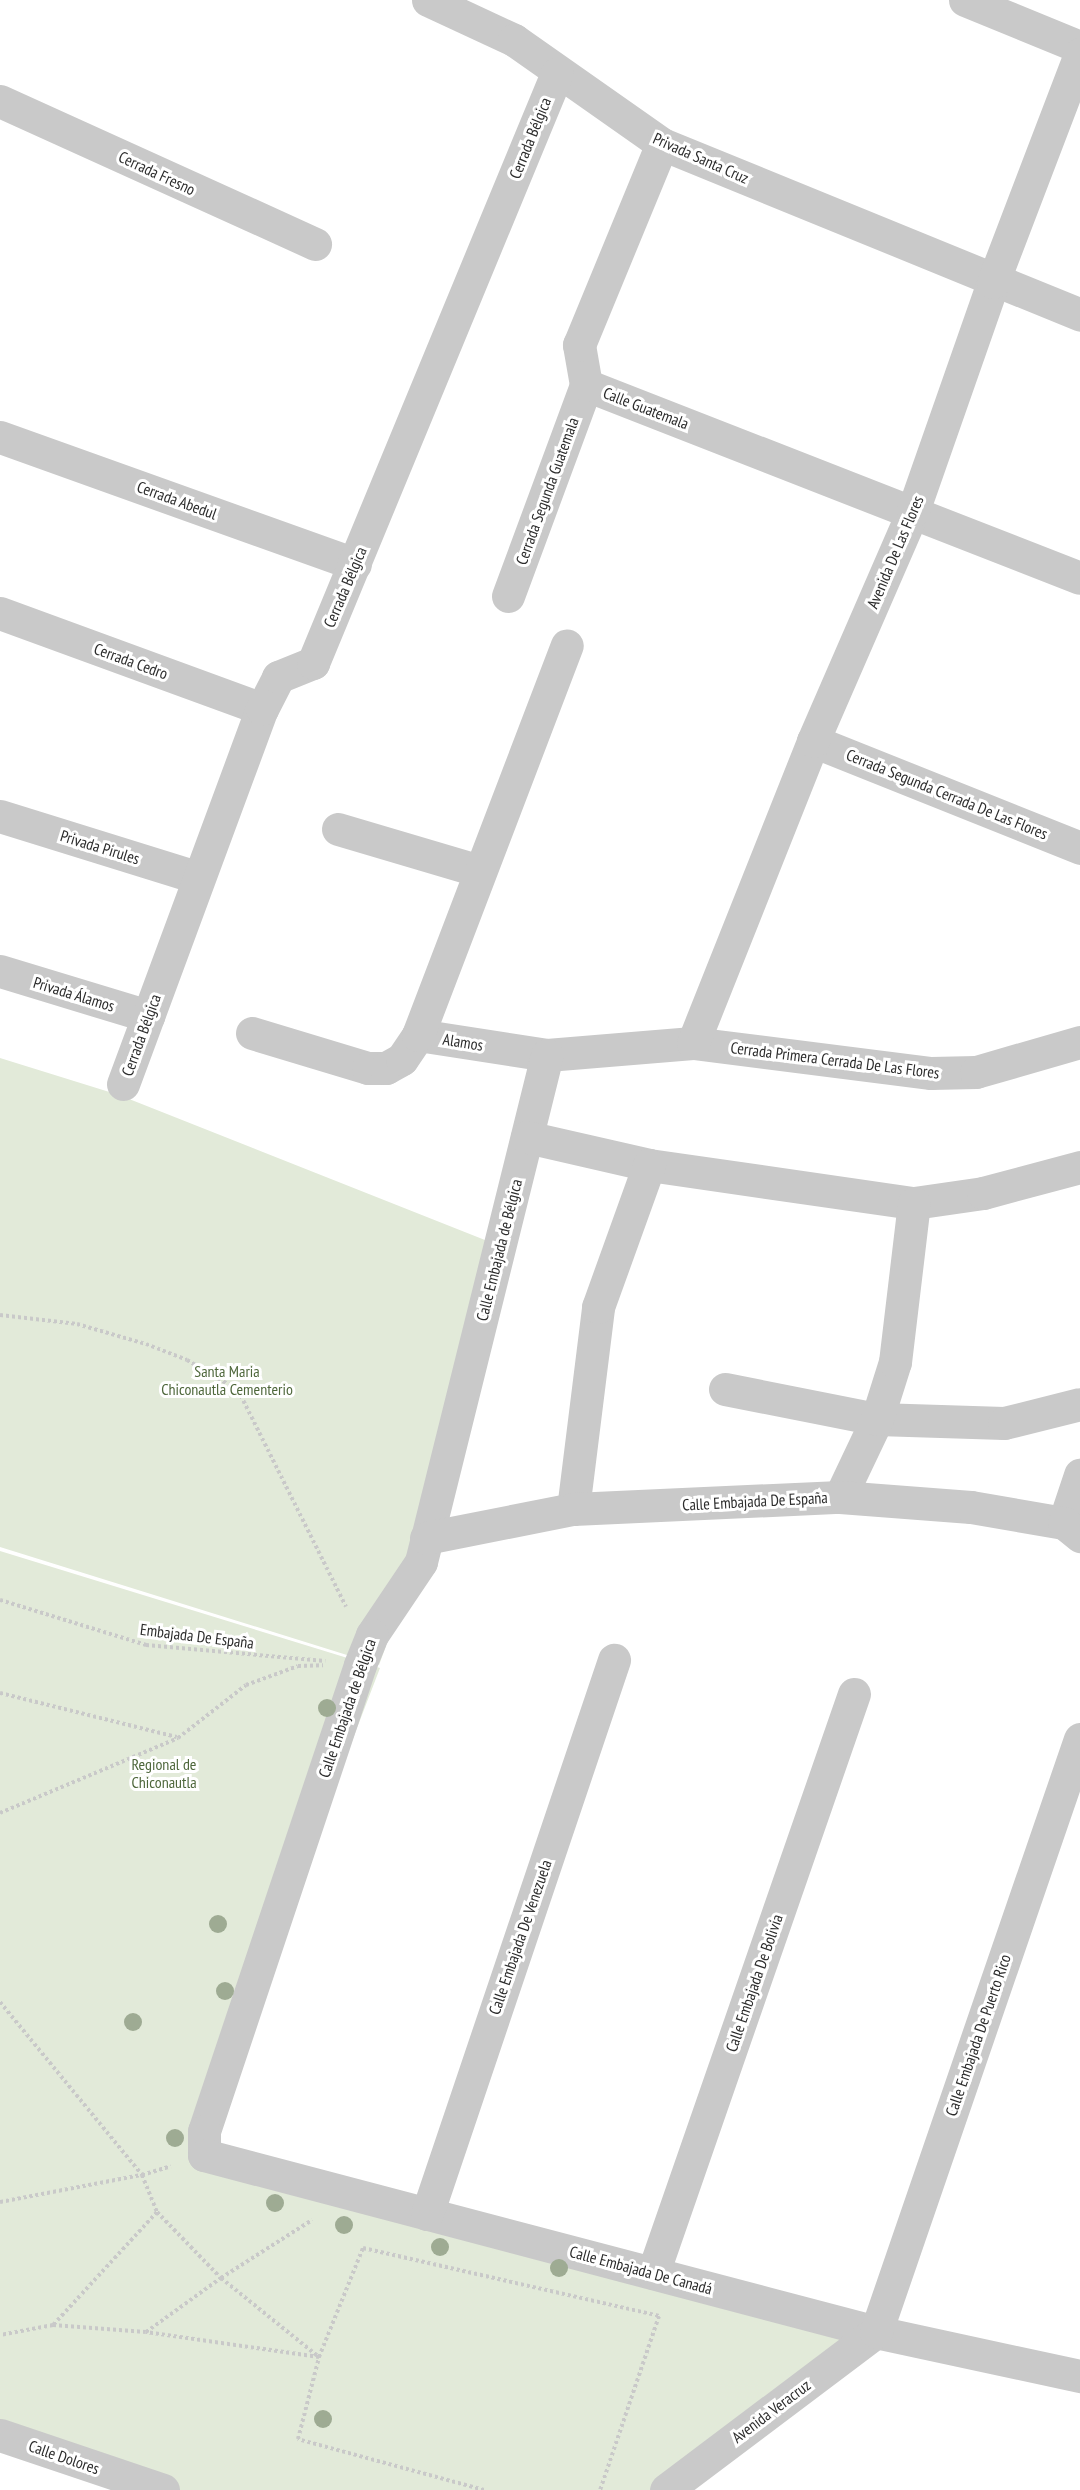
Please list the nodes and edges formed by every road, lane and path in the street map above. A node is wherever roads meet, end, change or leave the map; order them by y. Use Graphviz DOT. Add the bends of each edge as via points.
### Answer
graph roads {
  1 [pos="428,0"];
  2 [pos="965,0"];
  3 [pos="1080,47"];
  4 [pos="1080,54"];
  5 [pos="557,73"];
  6 [pos="0,101"];
  7 [pos="662,144"];
  8 [pos="315,244"];
  9 [pos="993,282"];
  10 [pos="1080,315"];
  11 [pos="586,385"];
  12 [pos="0,437"];
  13 [pos="913,512"];
  14 [pos="355,564"];
  15 [pos="1080,578"];
  16 [pos="508,596"];
  17 [pos="0,613"];
  18 [pos="567,645"];
  19 [pos="262,710"];
  20 [pos="813,741"];
  21 [pos="0,816"];
  22 [pos="338,829"];
  23 [pos="1080,848"];
  24 [pos="480,871"];
  25 [pos="199,878"];
  26 [pos="0,971"];
  27 [pos="148,1016"];
  28 [pos="252,1033"];
  29 [pos="418,1035"];
  30 [pos="1080,1041"];
  31 [pos="693,1043"];
  32 [pos="547,1055"];
  33 [pos="123,1084"];
  34 [pos="527,1137"];
  35 [pos="648,1165"];
  36 [pos="1080,1167"];
  37 [pos="914,1203"];
  38 [pos="0,1315"];
  39 [pos="725,1389"];
  40 [pos="1080,1404"];
  41 [pos="877,1419"];
  42 [pos="1080,1475"];
  43 [pos="840,1497"];
  44 [pos="573,1509"];
  45 [pos="1072,1530"];
  46 [pos="426,1538"];
  47 [pos="0,1600"];
  48 [pos="355,1655"];
  49 [pos="614,1660"];
  50 [pos="0,1693"];
  51 [pos="854,1694"];
  52 [pos="178,1738"];
  53 [pos="1080,1739"];
  54 [pos="0,1813"];
  55 [pos="0,2002"];
  56 [pos="204,2156"];
  57 [pos="142,2175"];
  58 [pos="338,2190"];
  59 [pos="0,2202"];
  60 [pos="157,2212"];
  61 [pos="427,2214"];
  62 [pos="653,2273"];
  63 [pos="220,2278"];
  64 [pos="53,2325"];
  65 [pos="147,2332"];
  66 [pos="876,2332"];
  67 [pos="0,2335"];
  68 [pos="320,2357"];
  69 [pos="1080,2376"];
  70 [pos="0,2435"];
  71 [pos="163,2490"];
  72 [pos="484,2490"];
  73 [pos="600,2490"];
  74 [pos="666,2490"];
  1 -- 5 [label="street, Privada Santa Cruz" via="514,40"];
  2 -- 3 [label="street"];
  4 -- 9 [label="street, Avenida De Las Flores"];
  5 -- 7 [label="street, Privada Santa Cruz"];
  5 -- 14 [label="street, Cerrada Bélgica"];
  6 -- 8 [label="street, Cerrada Fresno"];
  7 -- 9 [label="street, Privada Santa Cruz"];
  7 -- 11 [label="street, Calle Guatemala" via="579,345"];
  9 -- 10 [label="street, Privada Santa Cruz"];
  9 -- 13 [label="street, Avenida De Las Flores"];
  11 -- 13 [label="street, Calle Guatemala"];
  11 -- 16 [label="street, Cerrada Segunda Guatemala"];
  12 -- 14 [label="street, Cerrada Abedul"];
  13 -- 15 [label="street, Calle Guatemala"];
  13 -- 20 [label="street, Avenida De Las Flores"];
  14 -- 19 [label="street, Cerrada Bélgica" via="313,663 278,677"];
  17 -- 19 [label="street, Cerrada Cedro"];
  18 -- 24 [label="street"];
  19 -- 25 [label="street, Cerrada Bélgica"];
  20 -- 23 [label="street, Cerrada Segunda Cerrada De Las Flores"];
  20 -- 31 [label="street, Avenida De Las Flores"];
  21 -- 25 [label="street, Privada Pirules"];
  22 -- 24 [label="street"];
  24 -- 29 [label="street"];
  25 -- 27 [label="street, Cerrada Bélgica"];
  26 -- 27 [label="street, Privada Álamos"];
  27 -- 33 [label="street, Cerrada Bélgica"];
  28 -- 29 [label="street" via="368,1068 386,1068 402,1059"];
  29 -- 32 [label="street, Alamos"];
  30 -- 31 [label="street, Cerrada Primera Cerrada De Las Flores" via="976,1072 931,1073"];
  31 -- 32 [label="street, Alamos"];
  32 -- 34 [label="street, Calle Embajada de Bélgica"];
  34 -- 35 [label="street"];
  34 -- 46 [label="street, Calle Embajada de Bélgica"];
  35 -- 37 [label="street"];
  35 -- 44 [label="street" via="598,1307"];
  36 -- 37 [label="street" via="983,1193"];
  37 -- 41 [label="street" via="895,1362"];
  38 -- 48 [label="path" via="77,1324 146,1344 187,1360 238,1390 355,1624"];
  39 -- 41 [label="street"];
  40 -- 41 [label="street" via="1004,1422"];
  41 -- 43 [label="street"];
  42 -- 45 [label="street"];
  43 -- 44 [label="street, Calle Embajada De España"];
  43 -- 45 [label="street, Calle Embajada De España" via="971,1507"];
  44 -- 46 [label="street, Calle Embajada De España"];
  46 -- 48 [label="street, Calle Embajada de Bélgica" via="421,1562"];
  47 -- 48 [label="path, Embajada De España" via="147,1645"];
  48 -- 52 [label="path" via="298,1666 246,1685"];
  48 -- 56 [label="street, Calle Embajada de Bélgica" via="204,2131"];
  49 -- 61 [label="street, Calle Embajada De Venezuela"];
  50 -- 52 [label="path"];
  51 -- 62 [label="street, Calle Embajada De Bolivia"];
  52 -- 54 [label="path"];
  53 -- 66 [label="street, Calle Embajada De Puerto Rico"];
  55 -- 57 [label="path"];
  56 -- 57 [label="path"];
  56 -- 58 [label="street, Calle Embajada De Canadá"];
  57 -- 59 [label="path"];
  57 -- 60 [label="path"];
  58 -- 61 [label="street, Calle Embajada De Canadá"];
  58 -- 63 [label="path" via="307,2226"];
  60 -- 63 [label="path"];
  60 -- 64 [label="path"];
  61 -- 62 [label="street, Calle Embajada De Canadá"];
  62 -- 66 [label="street, Calle Embajada De Canadá"];
  63 -- 65 [label="path"];
  63 -- 68 [label="path"];
  64 -- 65 [label="path"];
  64 -- 67 [label="path"];
  65 -- 68 [label="path"];
  66 -- 69 [label="street, Calle Embajada De Canadá"];
  66 -- 74 [label="street, Avenida Veracruz"];
  68 -- 72 [label="path" via="298,2439"];
  68 -- 73 [label="path" via="363,2248 659,2316"];
  70 -- 71 [label="street, Calle Dolores"];
}
